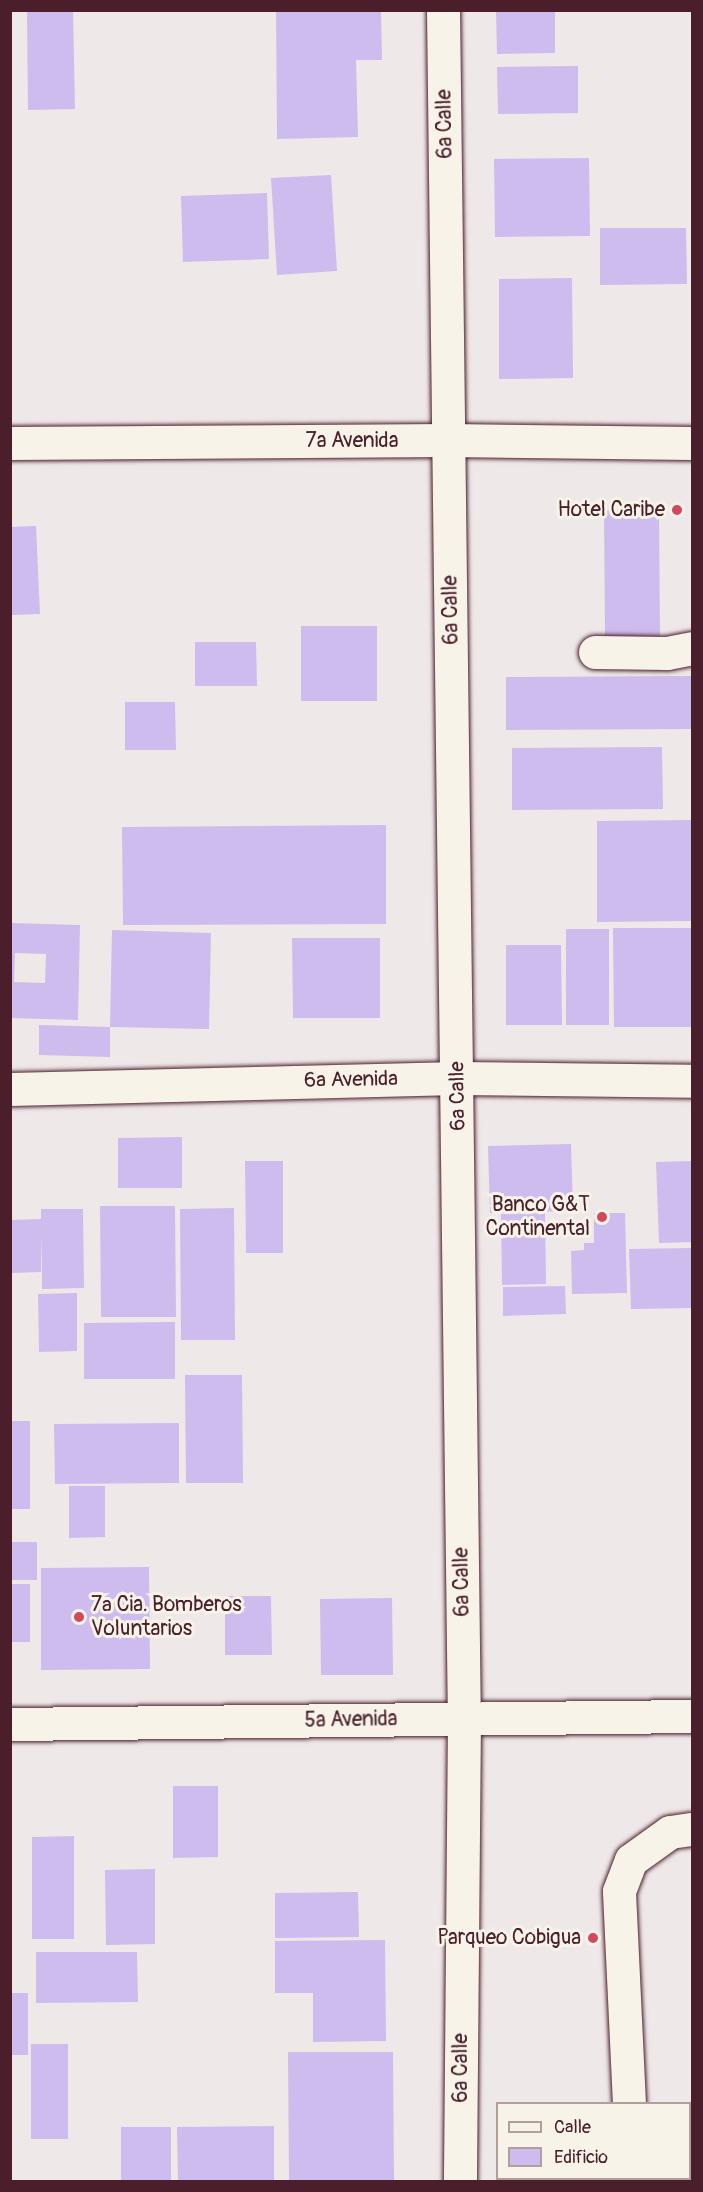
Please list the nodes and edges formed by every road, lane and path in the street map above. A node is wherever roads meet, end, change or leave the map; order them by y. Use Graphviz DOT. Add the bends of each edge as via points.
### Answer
graph roads {
  1 [pos="443,10"];
  2 [pos="449,440"];
  3 [pos="10,443"];
  4 [pos="693,443"];
  5 [pos="693,648"];
  6 [pos="595,652"];
  7 [pos="458,1078"];
  8 [pos="693,1081"];
  9 [pos="10,1089"];
  10 [pos="693,1716"];
  11 [pos="464,1718"];
  12 [pos="10,1724"];
  13 [pos="693,1830"];
  14 [pos="629,2102"];
  15 [pos="460,2181"];
  1 -- 2 [label="street, 6a Calle"];
  2 -- 3 [label="street, 7a Avenida"];
  2 -- 4 [label="street, 7a Avenida"];
  2 -- 7 [label="street, 6a Calle"];
  5 -- 6 [label="street" via="667,653"];
  7 -- 8 [label="street, 6a Avenida"];
  7 -- 9 [label="street, 6a Avenida"];
  7 -- 11 [label="street, 6a Calle"];
  10 -- 11 [label="street, 5a Avenida"];
  11 -- 12 [label="street, 5a Avenida"];
  11 -- 15 [label="street, 6a Calle"];
  13 -- 14 [label="street" via="670,1832 631,1860 619,1891"];
}
